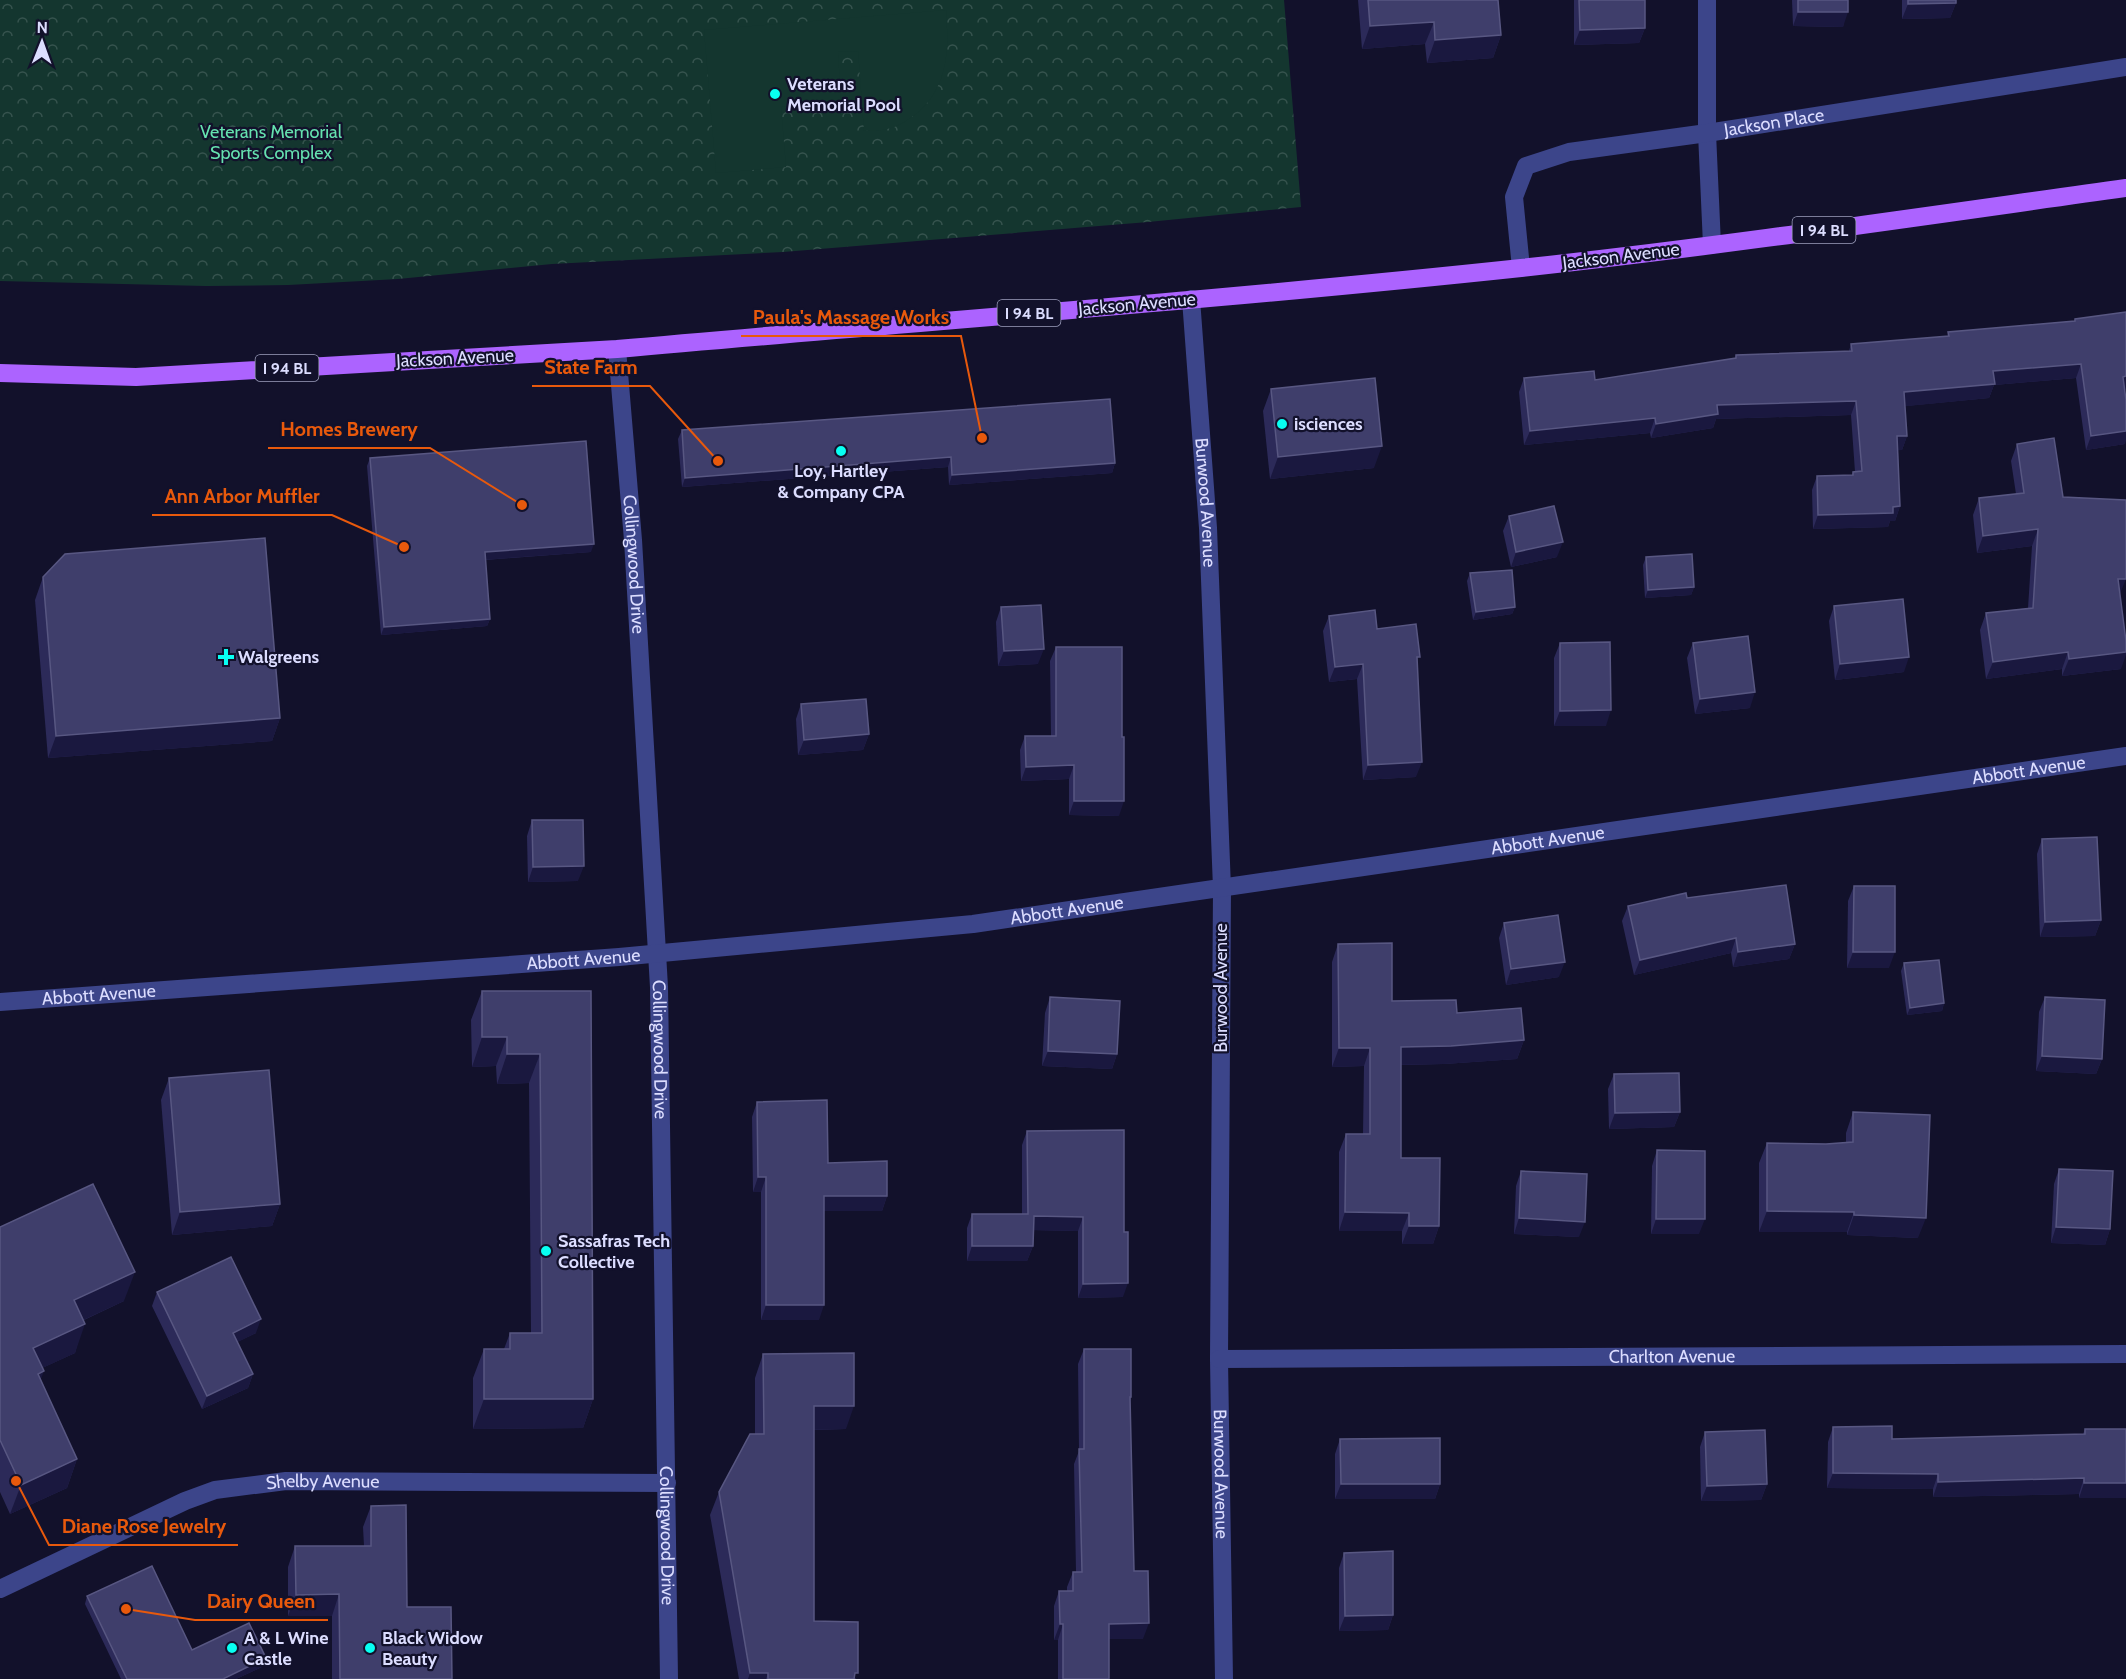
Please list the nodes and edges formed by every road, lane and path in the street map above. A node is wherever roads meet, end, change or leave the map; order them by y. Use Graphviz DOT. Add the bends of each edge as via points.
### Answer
graph roads {
  1 [pos="1707,0"];
  2 [pos="2126,67"];
  3 [pos="1707,133"];
  4 [pos="2126,188"];
  5 [pos="1712,245"];
  6 [pos="1521,268"];
  7 [pos="1191,299"];
  8 [pos="617,349"];
  9 [pos="0,373"];
  10 [pos="2126,756"];
  11 [pos="1222,888"];
  12 [pos="658,953"];
  13 [pos="0,1002"];
  14 [pos="2126,1354"];
  15 [pos="1219,1359"];
  16 [pos="667,1483"];
  17 [pos="0,1590"];
  18 [pos="669,1679"];
  19 [pos="1224,1679"];
  1 -- 3 [label="street"];
  2 -- 3 [label="street, Jackson Place"];
  3 -- 5 [label="street"];
  3 -- 6 [label="street, Jackson Place" via="1569,152 1526,166 1514,197"];
  4 -- 5 [label="main road, Jackson Avenue / I 94 BL"];
  5 -- 6 [label="main road, Jackson Avenue / I 94 BL"];
  6 -- 7 [label="main road, Jackson Avenue / I 94 BL"];
  7 -- 8 [label="main road, Jackson Avenue / I 94 BL"];
  7 -- 11 [label="street, Burwood Avenue" via="1208,528"];
  8 -- 9 [label="main road, Jackson Avenue / I 94 BL" via="136,377"];
  8 -- 12 [label="street, Collingwood Drive" via="633,540"];
  10 -- 11 [label="street, Abbott Avenue"];
  11 -- 12 [label="street, Abbott Avenue" via="973,924"];
  11 -- 15 [label="street, Burwood Avenue"];
  12 -- 13 [label="street, Abbott Avenue"];
  12 -- 16 [label="street, Collingwood Drive"];
  14 -- 15 [label="street, Charlton Avenue"];
  15 -- 19 [label="street, Burwood Avenue"];
  16 -- 17 [label="street, Shelby Avenue" via="286,1481 225,1488 185,1501"];
  16 -- 18 [label="street, Collingwood Drive"];
}
